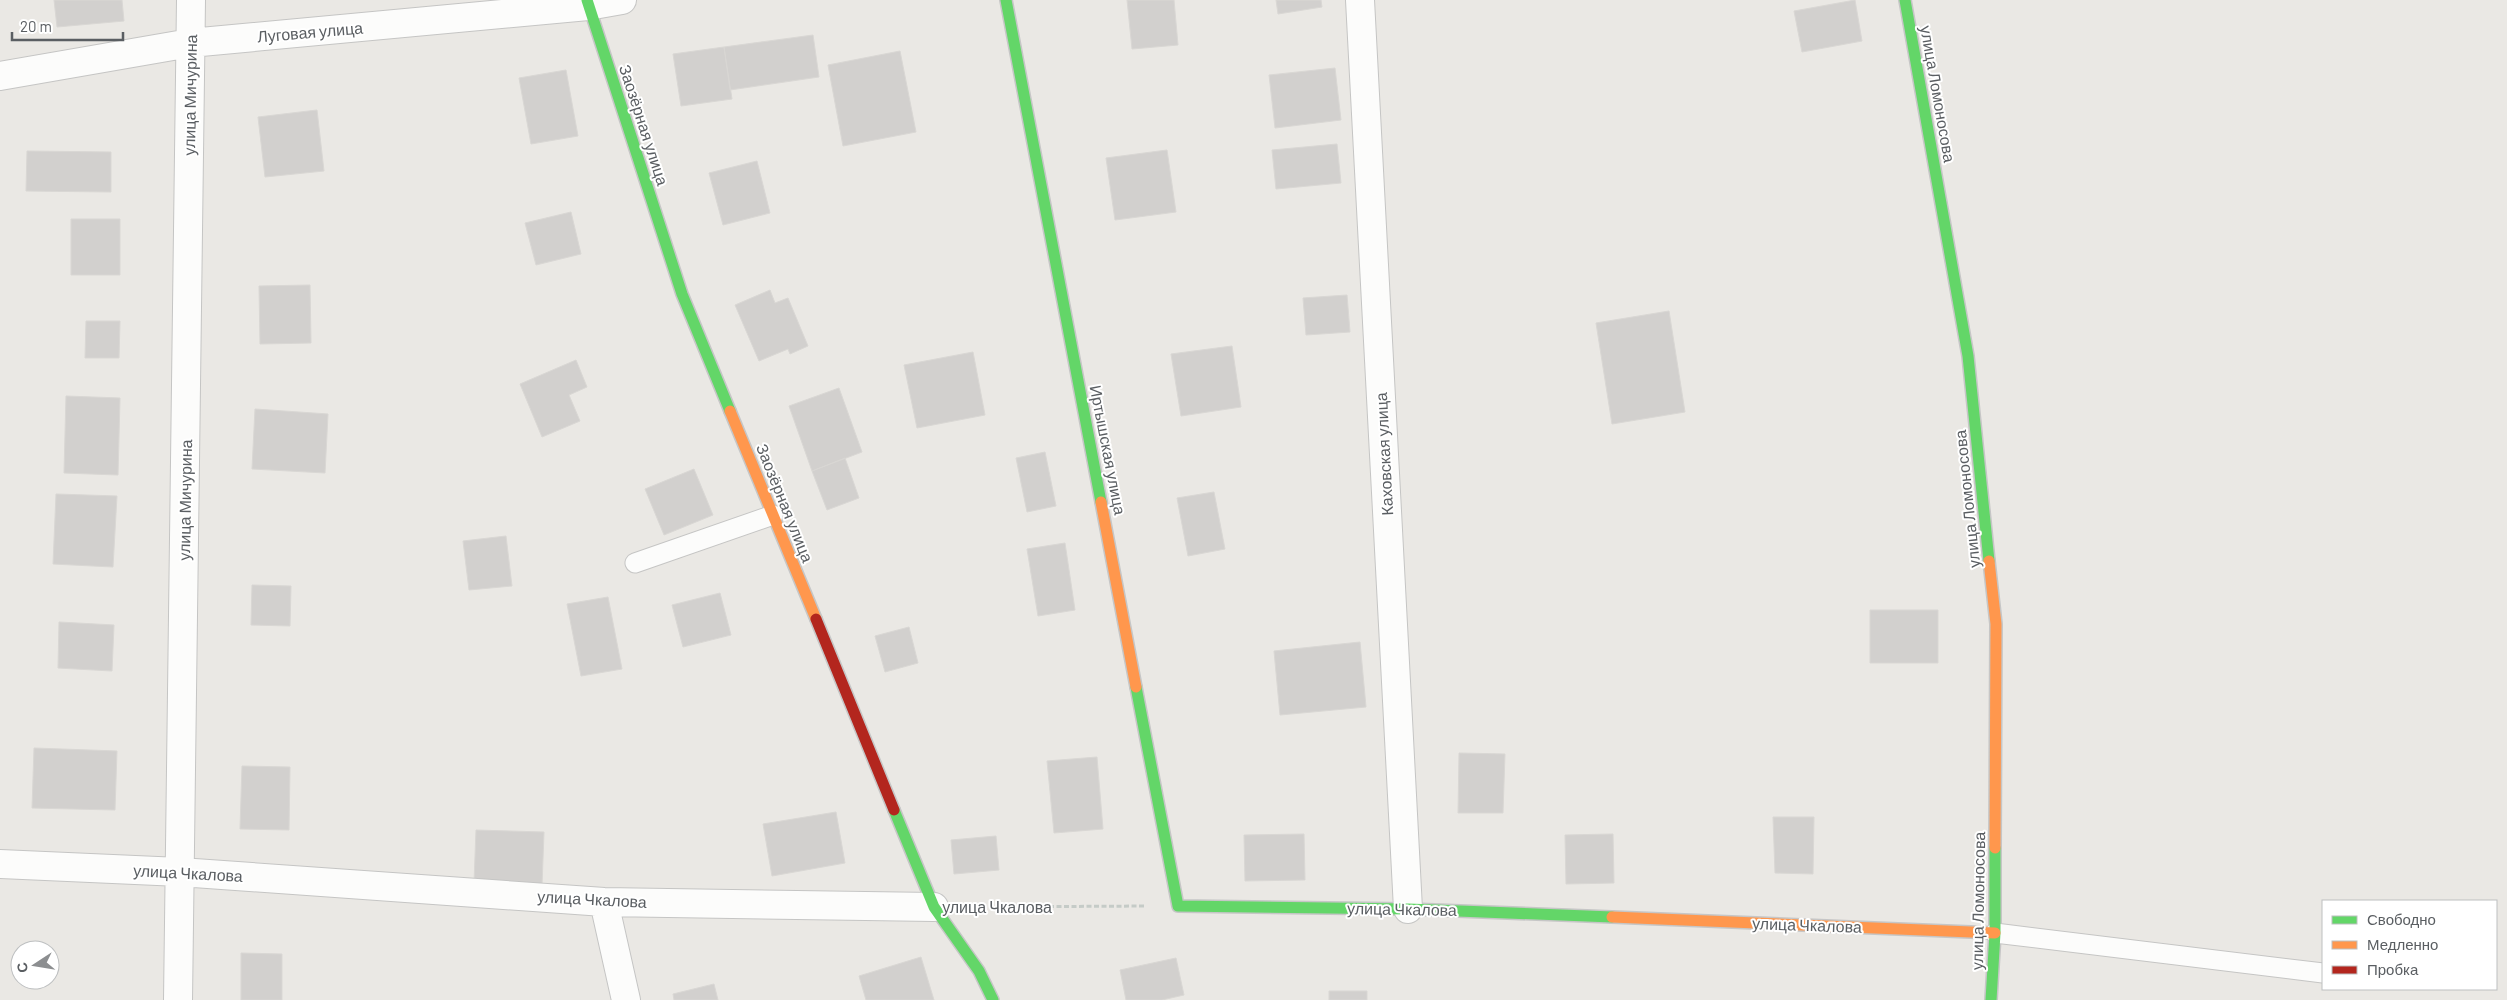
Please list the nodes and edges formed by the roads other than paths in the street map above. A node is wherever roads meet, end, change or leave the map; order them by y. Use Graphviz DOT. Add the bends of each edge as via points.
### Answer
graph roads {
  1 [pos="192,0"];
  2 [pos="622,0"];
  3 [pos="1006,0"];
  4 [pos="1360,0"];
  5 [pos="1905,0"];
  6 [pos="588,3"];
  7 [pos="190,44"];
  8 [pos="0,76"];
  9 [pos="773,515"];
  10 [pos="635,563"];
  11 [pos="0,864"];
  12 [pos="180,872"];
  13 [pos="604,902"];
  14 [pos="1178,906"];
  15 [pos="934,907"];
  16 [pos="1408,909"];
  17 [pos="1995,933"];
  18 [pos="2322,973"];
  19 [pos="178,1000"];
  20 [pos="626,1000"];
  21 [pos="993,1000"];
  22 [pos="1991,1000"];
  1 -- 7 [label="street, улица Мичурина"];
  2 -- 6 [label="street, Луговая улица"];
  3 -- 14 [label="street, Иртышская улица"];
  4 -- 16 [label="street, Каховская улица"];
  5 -- 17 [label="street, улица Ломоносова" via="1968,356 1996,624"];
  6 -- 7 [label="street, Луговая улица"];
  6 -- 9 [label="street, Заозёрная улица" via="682,294"];
  7 -- 8 [label="street, Луговая улица"];
  7 -- 12 [label="street, улица Мичурина"];
  9 -- 10 [label="lane"];
  9 -- 15 [label="street, Заозёрная улица"];
  11 -- 12 [label="street, улица Чкалова"];
  12 -- 13 [label="street, улица Чкалова"];
  12 -- 19 [label="street, улица Мичурина"];
  13 -- 15 [label="street, улица Чкалова"];
  13 -- 20 [label="street"];
  14 -- 16 [label="street, улица Чкалова"];
  15 -- 21 [label="street, Заозёрная улица" via="979,971"];
  16 -- 17 [label="street, улица Чкалова"];
  17 -- 18 [label="lane"];
  17 -- 22 [label="street, улица Ломоносова"];
}
